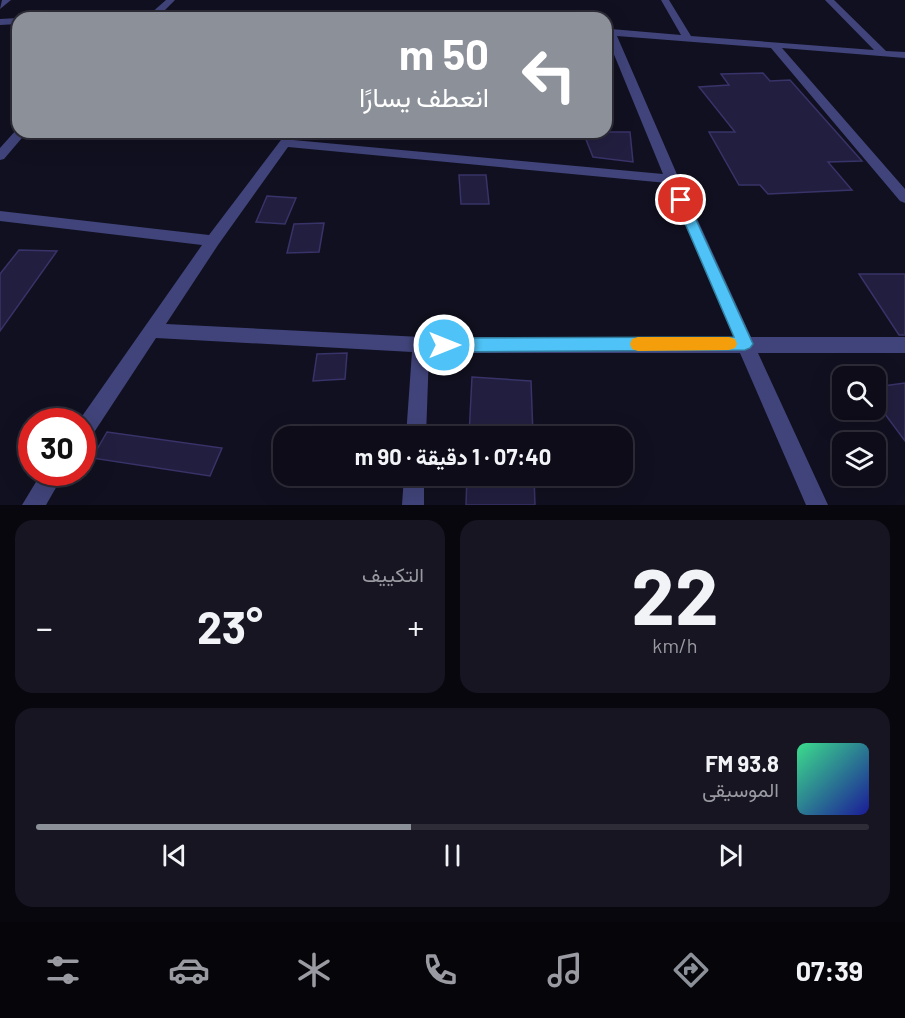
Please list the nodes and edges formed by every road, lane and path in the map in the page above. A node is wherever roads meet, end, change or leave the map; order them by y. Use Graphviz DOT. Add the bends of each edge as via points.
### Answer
graph roads {
  1 [pos="7,0"];
  2 [pos="171,0"];
  3 [pos="665,0"];
  4 [pos="829,0"];
  5 [pos="0,6"];
  6 [pos="158,12"];
  7 [pos="612,32"];
  8 [pos="612,39"];
  9 [pos="688,39"];
  10 [pos="775,46"];
  11 [pos="884,54"];
  12 [pos="905,55"];
  13 [pos="16,138"];
  14 [pos="288,138"];
  15 [pos="298,138"];
  16 [pos="0,156"];
  17 [pos="672,179"];
  18 [pos="905,198"];
  19 [pos="0,216"];
  20 [pos="213,242"];
  21 [pos="153,331"];
  22 [pos="745,344"];
  23 [pos="421,345"];
  24 [pos="905,345"];
  25 [pos="96,413"];
  26 [pos="417,426"];
  27 [pos="46,486"];
  28 [pos="414,486"];
  29 [pos="33,505"];
  30 [pos="413,505"];
  31 [pos="817,505"];
  1 -- 5 [label="street"];
  2 -- 6 [label="street"];
  3 -- 9 [label="street"];
  4 -- 11 [label="street"];
  7 -- 9 [label="street"];
  8 -- 17 [label="street"];
  9 -- 10 [label="street"];
  10 -- 11 [label="street"];
  10 -- 18 [label="street"];
  11 -- 12 [label="street"];
  13 -- 16 [label="street"];
  14 -- 20 [label="street"];
  15 -- 17 [label="street"];
  17 -- 22 [label="street"];
  19 -- 20 [label="street"];
  20 -- 21 [label="street"];
  21 -- 23 [label="street"];
  21 -- 25 [label="street"];
  22 -- 23 [label="street"];
  22 -- 24 [label="street"];
  22 -- 31 [label="street"];
  23 -- 26 [label="street"];
  27 -- 29 [label="street"];
  28 -- 30 [label="street"];
}
